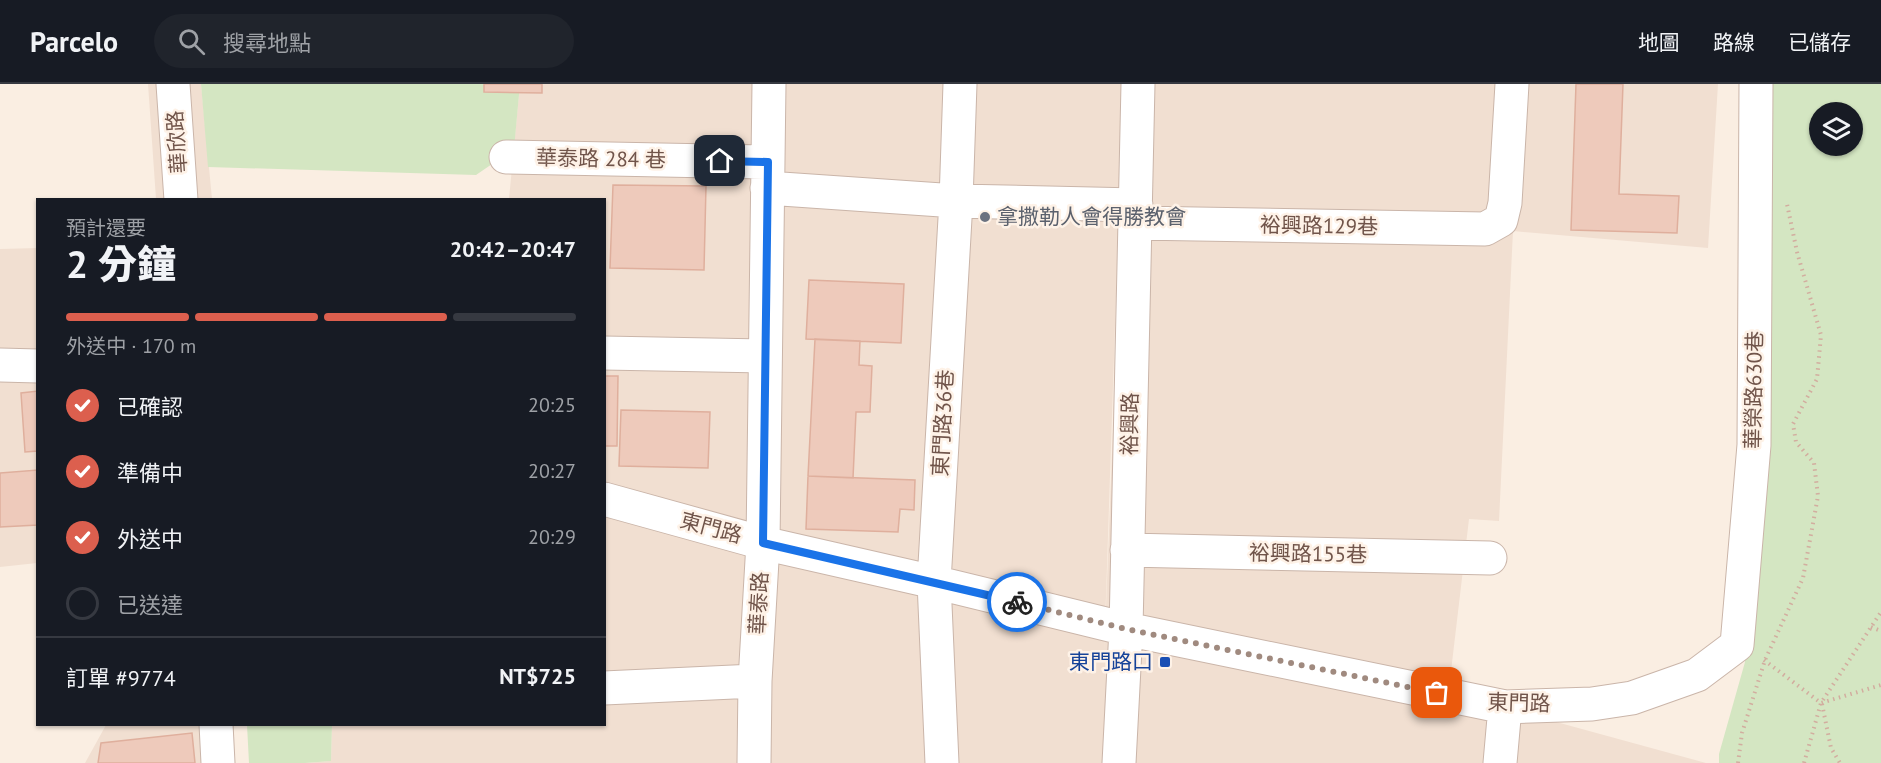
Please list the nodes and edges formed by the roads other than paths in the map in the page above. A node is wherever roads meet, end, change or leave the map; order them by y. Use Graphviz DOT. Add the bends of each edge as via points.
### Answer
graph roads {
  1 [pos="173,84"];
  2 [pos="769,84"];
  3 [pos="960,84"];
  4 [pos="1138,84"];
  5 [pos="1512,84"];
  6 [pos="1756,84"];
  7 [pos="506,157"];
  8 [pos="768,175"];
  9 [pos="182,198"];
  10 [pos="956,201"];
  11 [pos="1136,214"];
  12 [pos="606,353"];
  13 [pos="765,356"];
  14 [pos="0,364"];
  15 [pos="36,366"];
  16 [pos="606,500"];
  17 [pos="763,543"];
  18 [pos="1127,549"];
  19 [pos="1490,558"];
  20 [pos="934,582"];
  21 [pos="1126,629"];
  22 [pos="1697,675"];
  23 [pos="755,681"];
  24 [pos="606,688"];
  25 [pos="1505,707"];
  26 [pos="216,726"];
  27 [pos="218,763"];
  28 [pos="754,763"];
  29 [pos="942,763"];
  30 [pos="1119,763"];
  31 [pos="1500,763"];
  1 -- 9 [label="street, 華欣路"];
  2 -- 8 [label="street, 華泰路"];
  3 -- 10 [label="street, 東門路36巷"];
  4 -- 11 [label="street, 裕興路"];
  5 -- 11 [label="street, 裕興路129巷" via="1505,203 1501,220 1485,230"];
  6 -- 22 [label="street, 華榮路630巷" via="1754,445 1737,645"];
  7 -- 8 [label="street, 華泰路 284 巷"];
  8 -- 10 [label="street, 華泰路 284 巷"];
  8 -- 13 [label="street, 華泰路"];
  10 -- 11 [label="street, 裕興路129巷"];
  10 -- 20 [label="street, 東門路36巷"];
  11 -- 18 [label="street, 裕興路"];
  12 -- 13 [label="street"];
  13 -- 17 [label="street, 華泰路"];
  14 -- 15 [label="street"];
  16 -- 17 [label="street, 東門路"];
  17 -- 20 [label="street, 東門路"];
  17 -- 23 [label="street, 華泰路"];
  18 -- 19 [label="street, 裕興路155巷"];
  18 -- 21 [label="street, 裕興路"];
  20 -- 21 [label="street, 東門路"];
  20 -- 29 [label="street, 東門路36巷"];
  21 -- 25 [label="street, 東門路"];
  21 -- 30 [label="street, 裕興路"];
  22 -- 25 [label="street, 東門路" via="1632,698 1592,704"];
  23 -- 24 [label="street"];
  23 -- 28 [label="street, 華泰路"];
  25 -- 31 [label="street"];
  26 -- 27 [label="street"];
}
